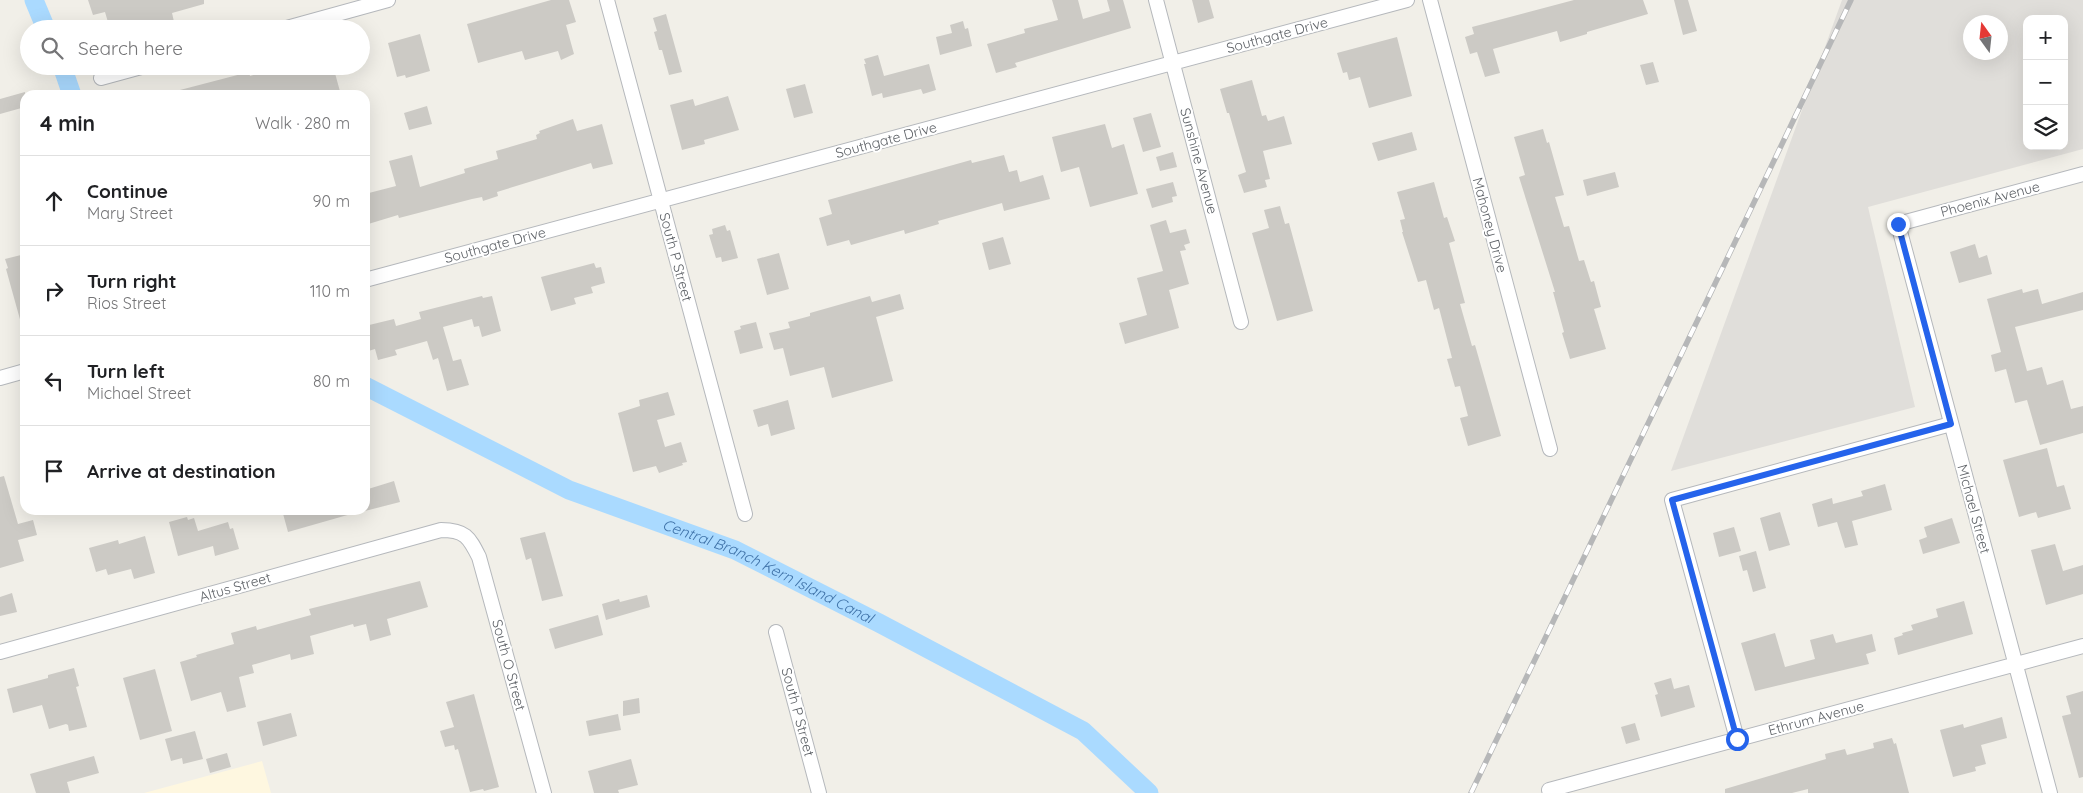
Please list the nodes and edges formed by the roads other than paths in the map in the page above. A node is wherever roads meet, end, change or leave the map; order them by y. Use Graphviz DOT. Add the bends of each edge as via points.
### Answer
graph roads {
  1 [pos="388,0"];
  2 [pos="607,0"];
  3 [pos="1156,0"];
  4 [pos="1407,0"];
  5 [pos="1430,0"];
  6 [pos="316,20"];
  7 [pos="1173,63"];
  8 [pos="112,75"];
  9 [pos="101,78"];
  10 [pos="2083,174"];
  11 [pos="661,200"];
  12 [pos="1898,224"];
  13 [pos="370,279"];
  14 [pos="1241,322"];
  15 [pos="20,373"];
  16 [pos="0,378"];
  17 [pos="1951,424"];
  18 [pos="1550,449"];
  19 [pos="745,514"];
  20 [pos="469,538"];
  21 [pos="776,632"];
  22 [pos="2083,646"];
  23 [pos="0,652"];
  24 [pos="2015,664"];
  25 [pos="1737,739"];
  26 [pos="1550,791"];
  27 [pos="544,793"];
  28 [pos="819,793"];
  29 [pos="2050,793"];
  1 -- 6 [label="street"];
  2 -- 11 [label="street, South P Street"];
  3 -- 7 [label="street, Sunshine Avenue"];
  4 -- 7 [label="street, Southgate Drive"];
  5 -- 18 [label="street, Mahoney Drive"];
  7 -- 11 [label="street, Southgate Drive"];
  7 -- 14 [label="street, Sunshine Avenue"];
  8 -- 9 [label="street"];
  10 -- 12 [label="street, Phoenix Avenue"];
  11 -- 13 [label="street, Southgate Drive"];
  11 -- 19 [label="street, South P Street"];
  12 -- 17 [label="street, Michael Street"];
  15 -- 16 [label="street"];
  17 -- 24 [label="street, Michael Street"];
  17 -- 25 [label="street" via="1672,500"];
  20 -- 23 [label="street, Altus Street" via="456,530 441,530"];
  20 -- 27 [label="street, South O Street" via="479,557"];
  21 -- 28 [label="street, South P Street"];
  22 -- 24 [label="street, Ethrum Avenue"];
  24 -- 25 [label="street, Ethrum Avenue"];
  24 -- 29 [label="street, Michael Street"];
  25 -- 26 [label="street, Ethrum Avenue"];
}
